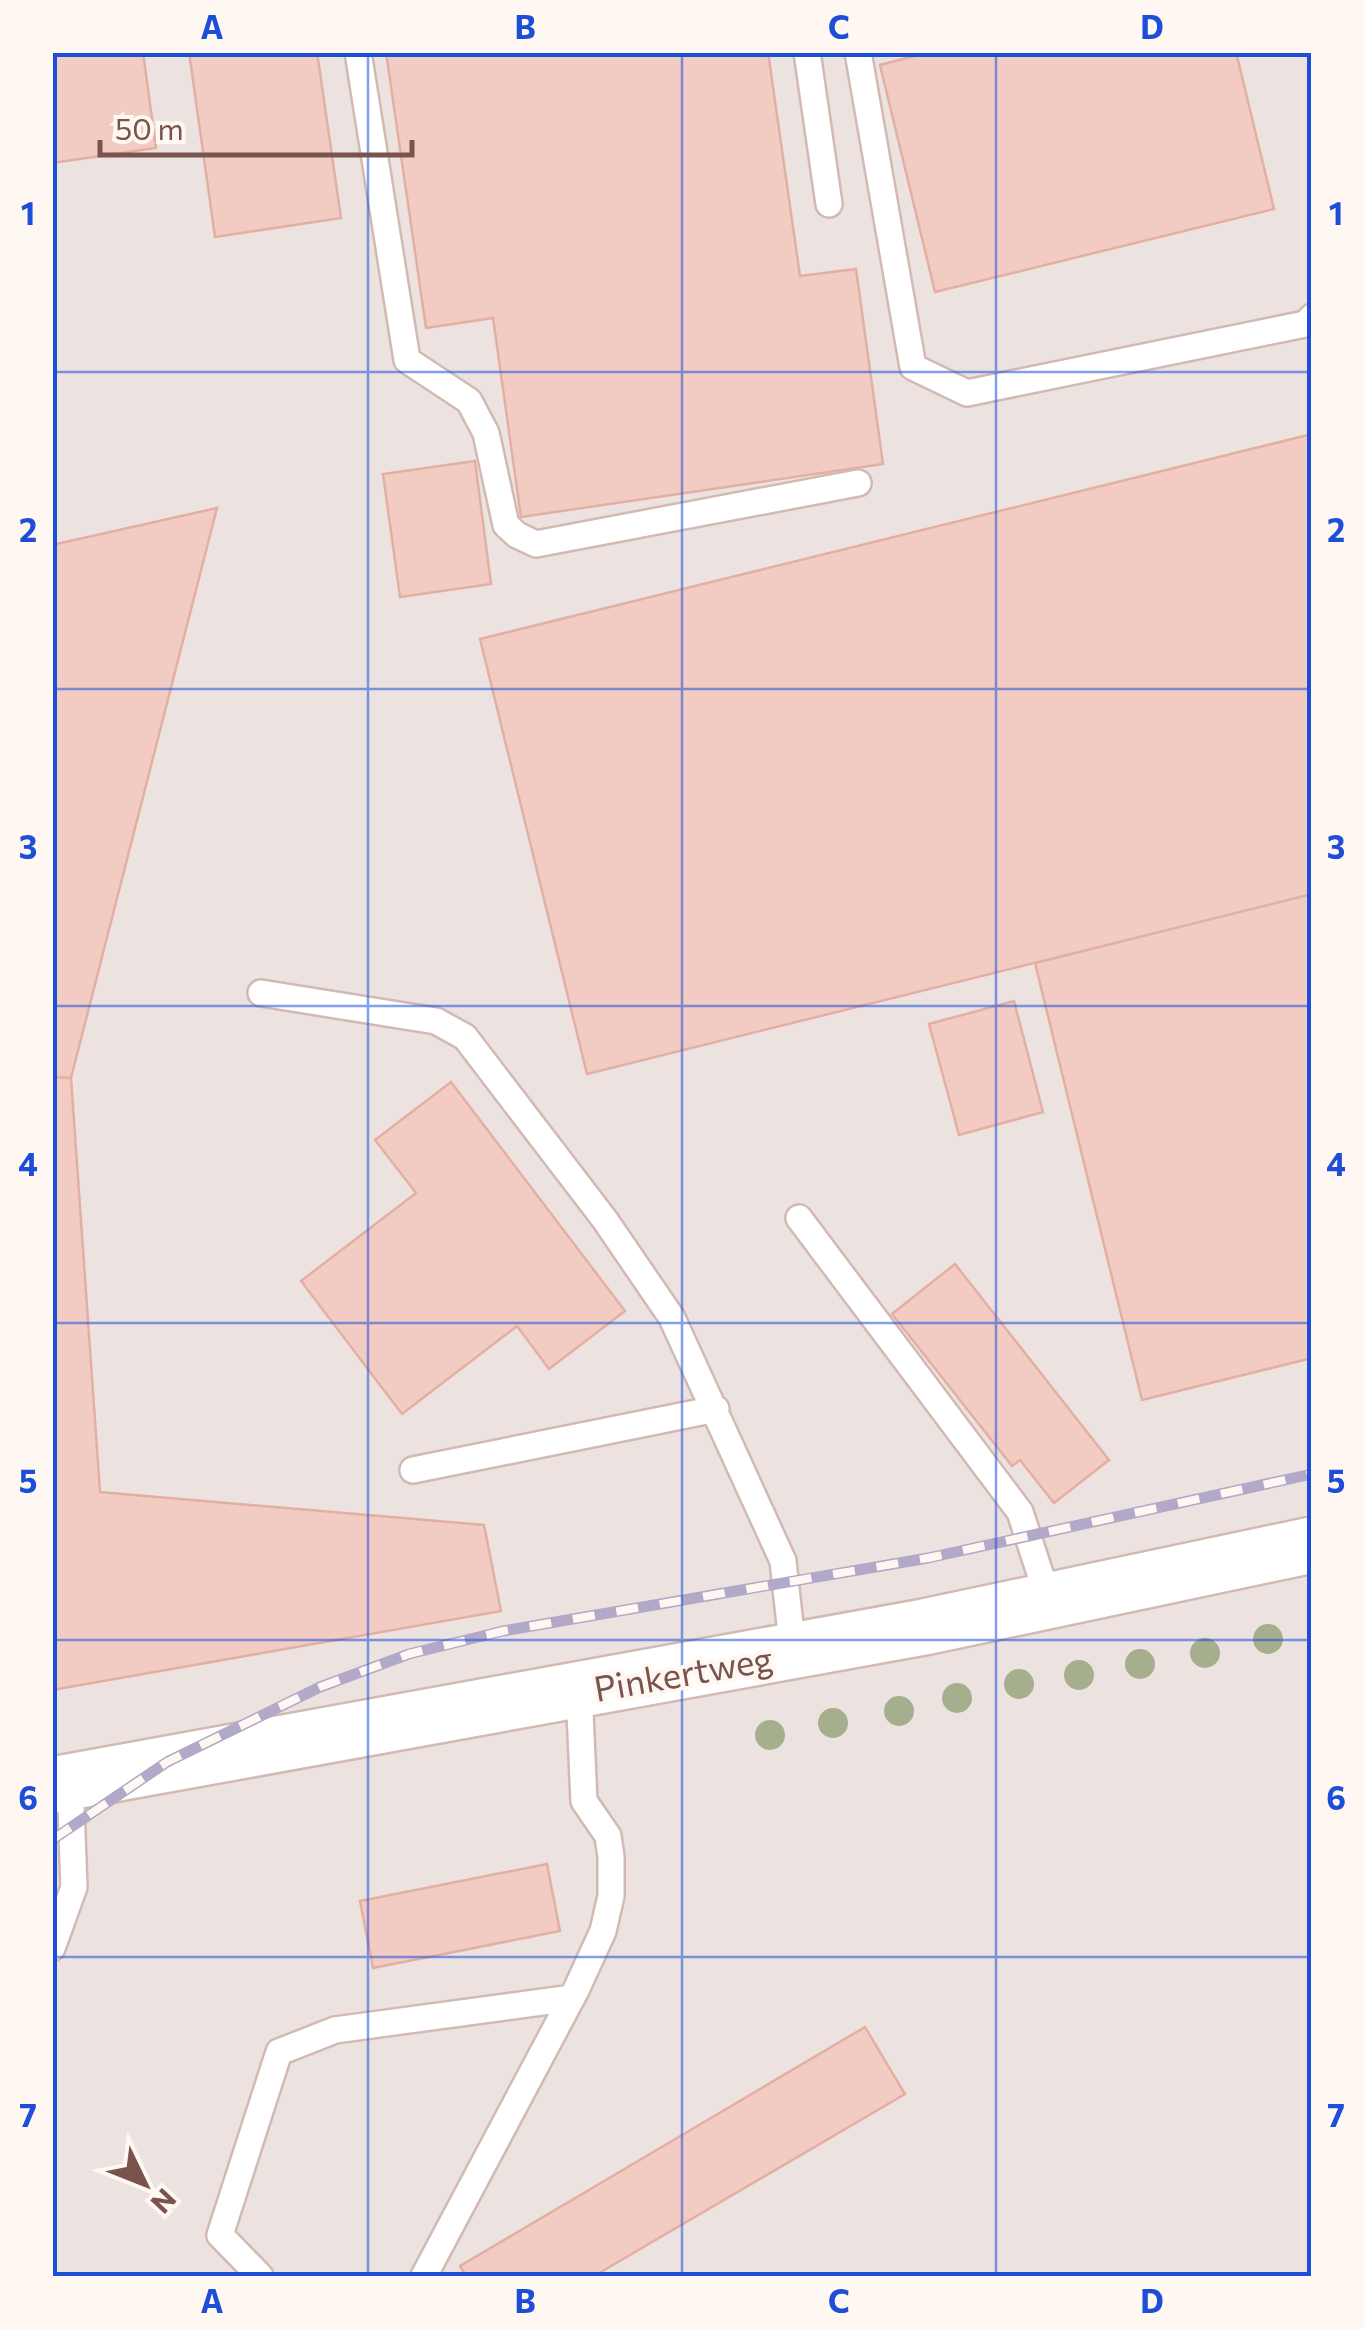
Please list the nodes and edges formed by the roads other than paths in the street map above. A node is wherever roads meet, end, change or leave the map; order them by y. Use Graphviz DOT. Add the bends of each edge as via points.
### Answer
graph roads {
  1 [pos="358,52"];
  2 [pos="806,52"];
  3 [pos="858,52"];
  4 [pos="830,204"];
  5 [pos="1312,317"];
  6 [pos="858,483"];
  7 [pos="261,993"];
  8 [pos="799,1218"];
  9 [pos="716,1409"];
  10 [pos="414,1470"];
  11 [pos="1312,1545"];
  12 [pos="1049,1601"];
  13 [pos="793,1652"];
  14 [pos="579,1691"];
  15 [pos="61,1784"];
  16 [pos="52,1948"];
  17 [pos="572,1998"];
  18 [pos="431,2274"];
  19 [pos="260,2276"];
  1 -- 6 [label="lane" via="407,360 469,401 486,434 506,524 517,535 536,544"];
  2 -- 4 [label="lane"];
  3 -- 5 [label="lane" via="913,367 967,393 1305,324"];
  7 -- 9 [label="lane" via="436,1021 464,1036 672,1318"];
  8 -- 12 [label="lane" via="1020,1512"];
  9 -- 10 [label="lane"];
  9 -- 13 [label="lane" via="783,1562"];
  11 -- 12 [label="street, Pinkertweg"];
  12 -- 13 [label="street, Pinkertweg"];
  13 -- 14 [label="street, Pinkertweg"];
  14 -- 15 [label="street, Pinkertweg"];
  14 -- 17 [label="lane" via="584,1801 608,1836 611,1896 603,1931"];
  15 -- 16 [label="lane" via="74,1887"];
  17 -- 18 [label="lane"];
  17 -- 19 [label="lane" via="334,2030 280,2052 220,2235"];
}
